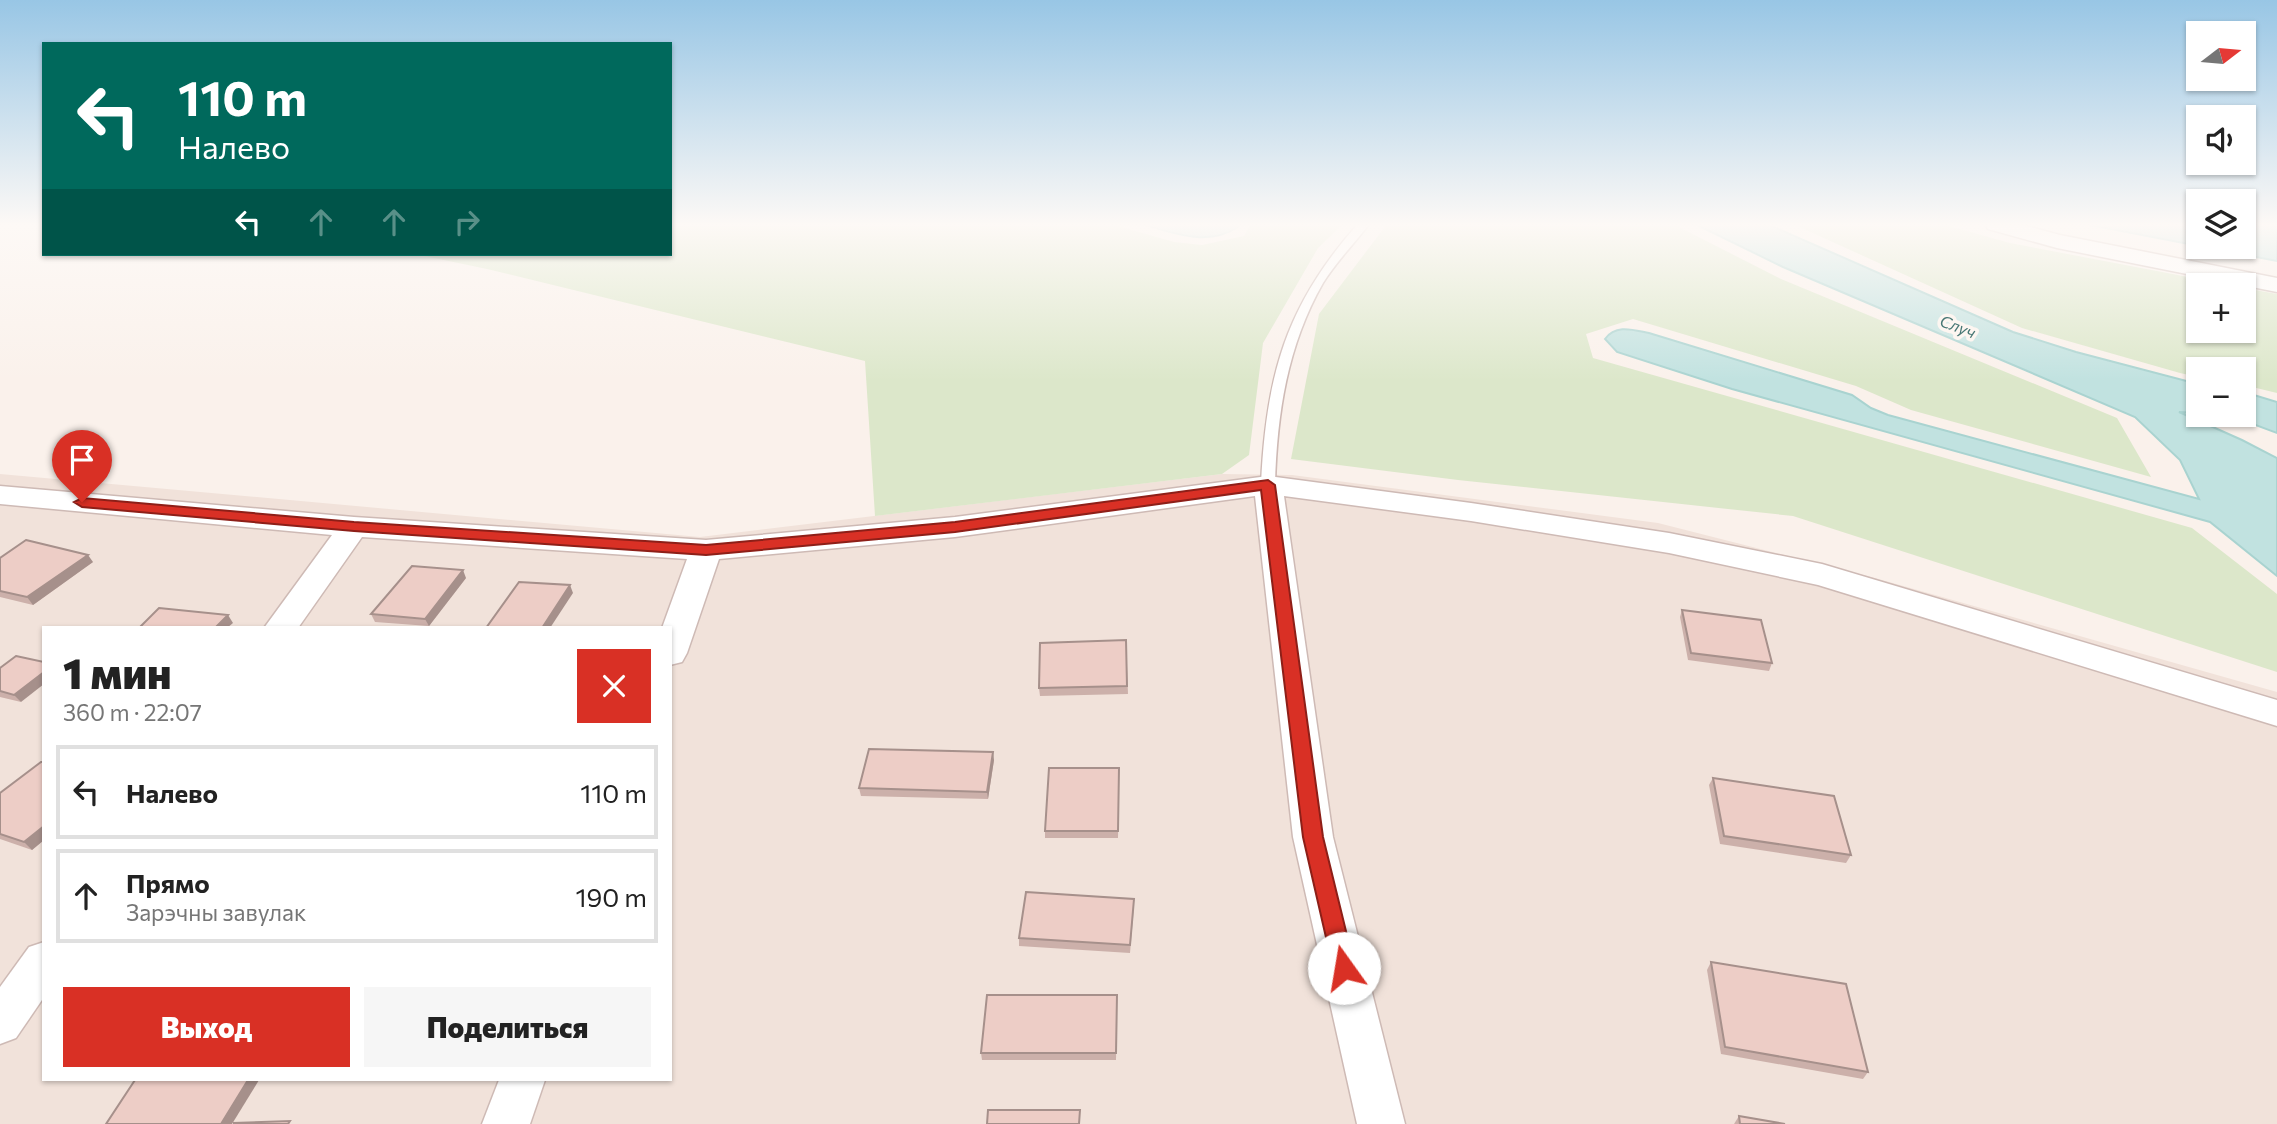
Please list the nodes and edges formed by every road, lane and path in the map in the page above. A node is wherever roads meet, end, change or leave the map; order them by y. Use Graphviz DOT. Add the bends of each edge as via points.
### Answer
graph roads {
  1 [pos="1320,276"];
  2 [pos="2234,276"];
  3 [pos="2277,285"];
  4 [pos="1268,485"];
  5 [pos="0,495"];
  6 [pos="354,527"];
  7 [pos="706,550"];
  8 [pos="282,626"];
  9 [pos="672,647"];
  10 [pos="2277,713"];
  11 [pos="42,964"];
  12 [pos="0,1023"];
  13 [pos="522,1081"];
  14 [pos="506,1124"];
  15 [pos="1381,1124"];
  1 -- 4 [label="lane" via="1282,362 1268,438"];
  2 -- 3 [label="street"];
  4 -- 7 [label="street" via="955,527"];
  4 -- 10 [label="street" via="1669,543 1822,575"];
  4 -- 15 [label="street" via="1313,837"];
  5 -- 6 [label="street"];
  6 -- 7 [label="street"];
  6 -- 8 [label="street"];
  7 -- 9 [label="street"];
  11 -- 12 [label="street"];
  13 -- 14 [label="street"];
}
